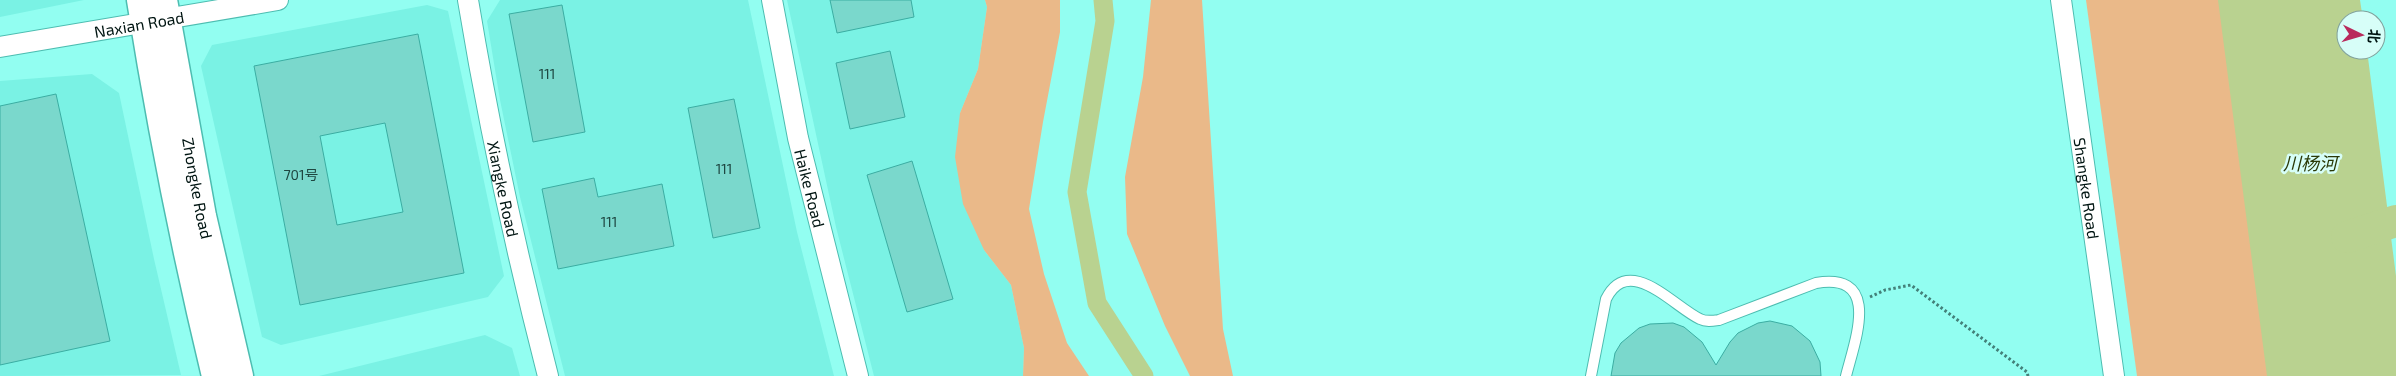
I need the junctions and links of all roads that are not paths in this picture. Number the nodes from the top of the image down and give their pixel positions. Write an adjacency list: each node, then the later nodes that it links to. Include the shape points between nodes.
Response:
1 (278, 0): 5 (street, Naxian Road)
2 (468, 0): 9 (street, Xiangke Road, via 497,160)
3 (772, 0): 10 (street, Haike Road, via 798,138)
4 (2061, 0): 13 (street, Shangke Road)
5 (154, 10): 6 (street, Naxian Road); 7 (street, Zhongke Road, via 180,222); 8 (street, Zhongke Road)
6 (0, 47)
7 (215, 376)
8 (240, 376)
9 (548, 376)
10 (858, 376)
11 (1591, 376): 12 (lane, via 1606,298 1610,290 1628,281 1651,286 1708,321 1719,320 1816,283 1832,280 1848,286 1859,302 1861,313)
12 (1846, 376)
13 (2114, 376)

